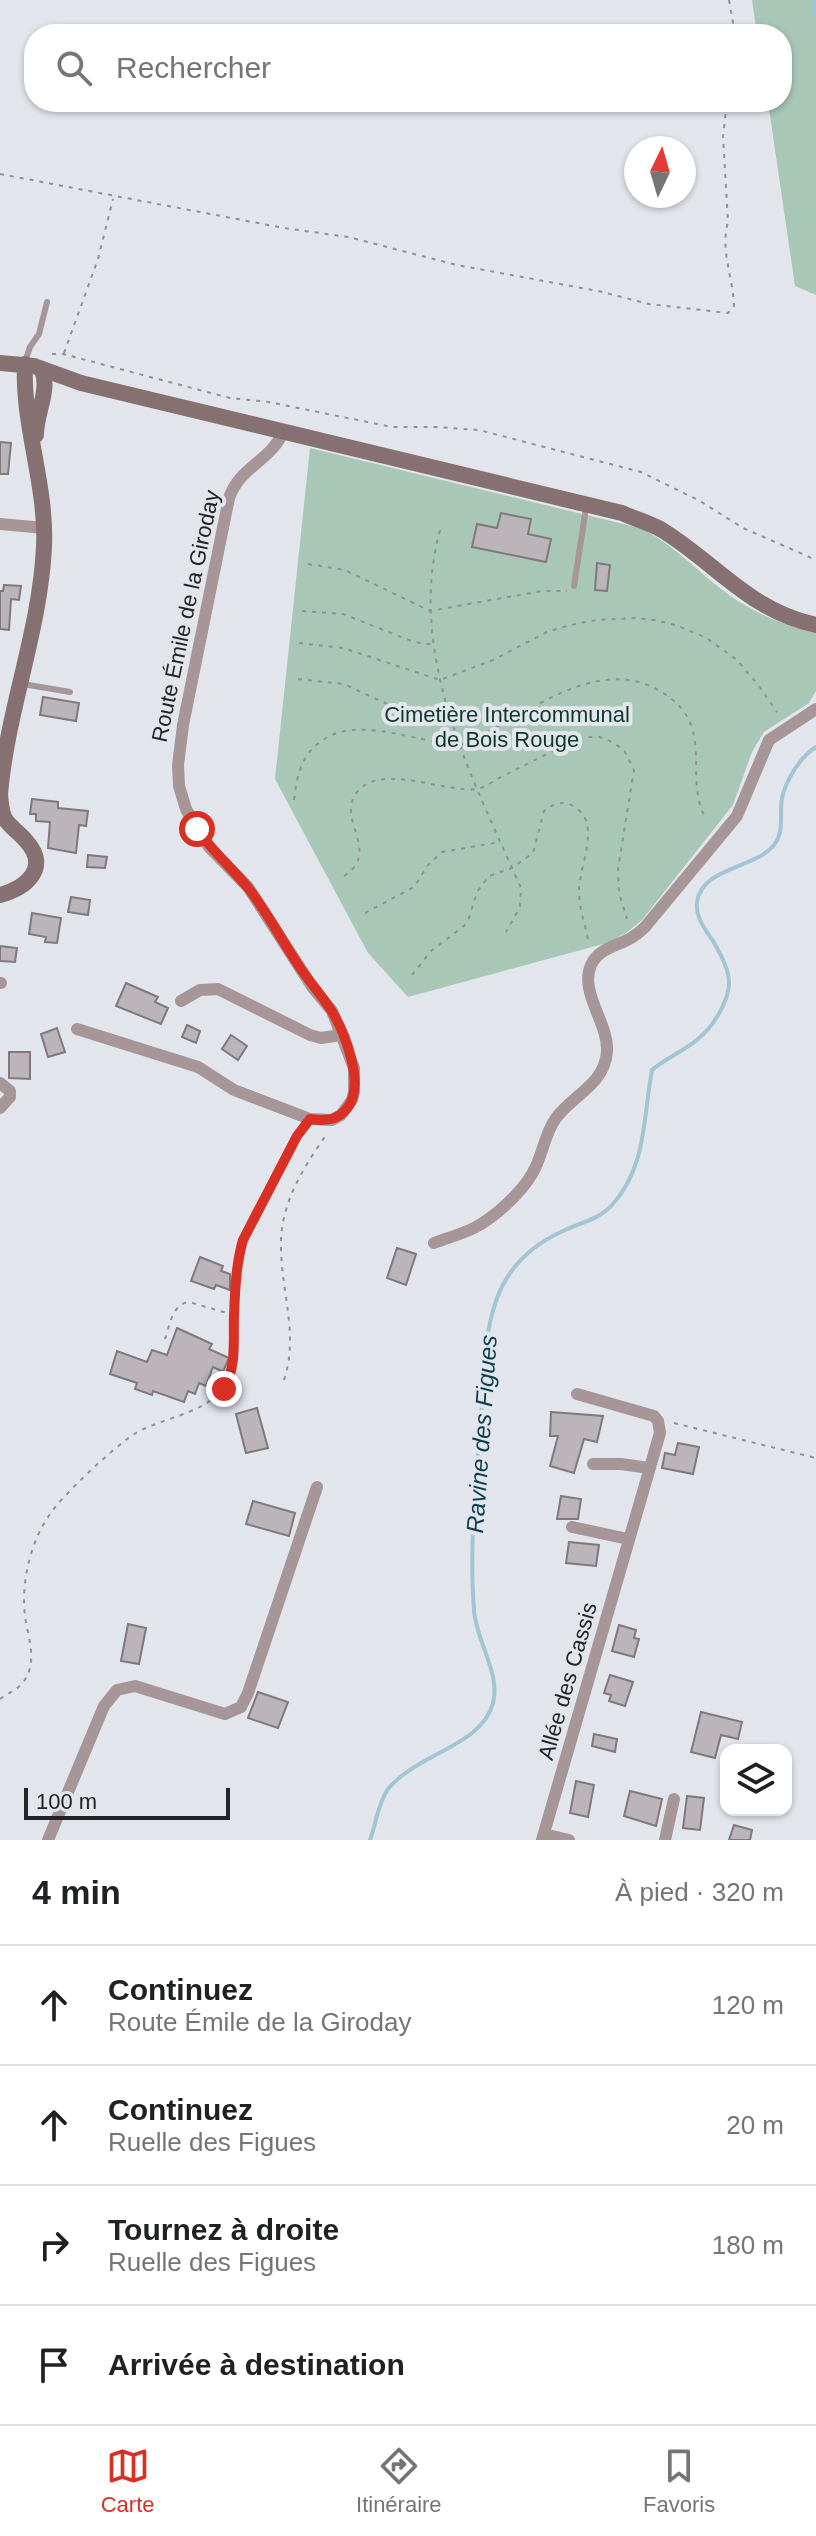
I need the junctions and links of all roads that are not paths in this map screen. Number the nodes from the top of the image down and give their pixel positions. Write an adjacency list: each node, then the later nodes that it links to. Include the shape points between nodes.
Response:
1 (47, 302): 3 (lane, via 39,334 26,354)
2 (0, 363): 3 (main road)
3 (34, 366): 4 (main road); 5 (main road, via 46,379); 7 (main road, via 25,407)
4 (81, 383): 5 (main road, via 59,384); 6 (main road)
5 (45, 397): 7 (main road)
6 (283, 432): 8 (main road); 20 (street, Route Émile de la Giroday, via 276,448 240,477 229,498 183,725 179,786 197,829 263,908 332,1011)
7 (35, 461): 10 (main road)
8 (587, 505): 11 (lane); 12 (main road, via 660,529 760,605)
9 (0, 524): 10 (street)
10 (44, 528): 13 (main road, via 39,589)
11 (574, 586)
12 (816, 625)
13 (21, 683): 14 (lane); 16 (main road)
14 (70, 692)
15 (816, 709): 23 (street, via 769,740 737,816 645,927 596,956 588,979 607,1057 596,1081 554,1120 532,1173 485,1220)
16 (3, 758): 17 (main road, via 2,813 29,843 36,862 22,888)
17 (0, 895)
18 (181, 1001): 20 (street, via 200,990 218,989 310,1035)
19 (77, 1029): 20 (street, Route Émile de la Giroday, via 198,1067 234,1090 310,1119 332,1120 352,1100 356,1081)
20 (341, 1035)
21 (0, 1083): 22 (street, via 10,1091)
22 (0, 1108)
23 (434, 1243)
24 (577, 1394): 26 (street, Allée des Cassis, via 654,1416 660,1433)
25 (593, 1464): 26 (street)
26 (649, 1468): 29 (street, Allée des Cassis)
27 (317, 1487): 32 (street, via 241,1707 225,1714 135,1686 117,1690 104,1706)
28 (572, 1527): 29 (street)
29 (628, 1539): 31 (street, Allée des Cassis)
30 (674, 1799): 34 (street)
31 (543, 1837): 33 (street, Allée des Cassis)
32 (48, 1840)
33 (569, 1840)
34 (665, 1840)

